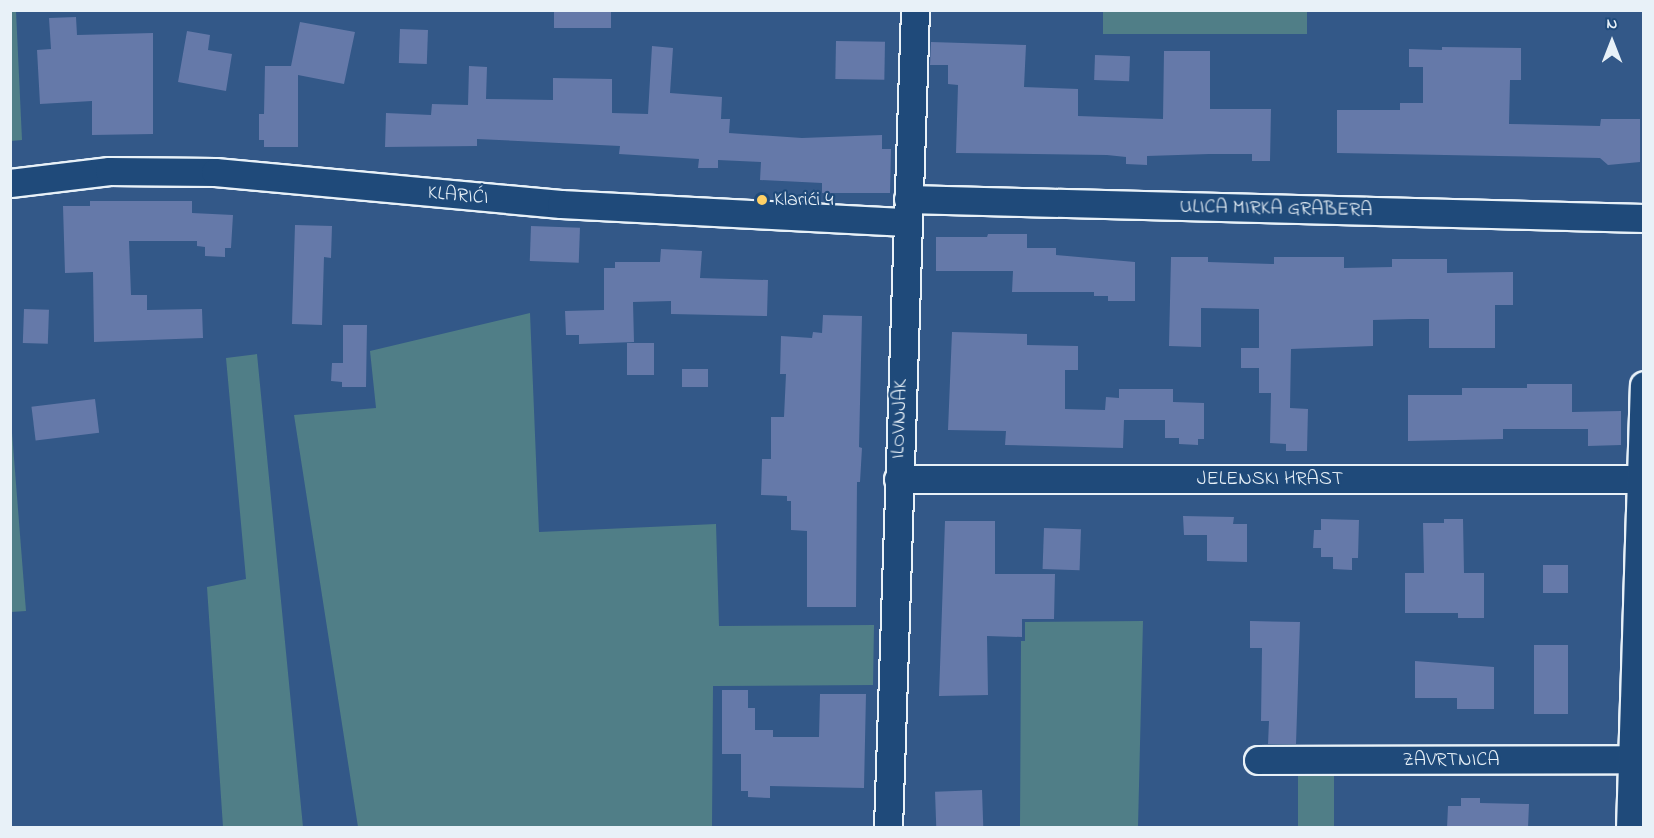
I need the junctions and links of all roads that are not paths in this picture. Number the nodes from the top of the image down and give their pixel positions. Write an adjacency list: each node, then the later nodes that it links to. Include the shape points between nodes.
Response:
1 (915, 10): 3 (street, ILOVNJAK)
2 (10, 183): 3 (street, KLARIĆI, via 109,171 204,172 561,204)
3 (907, 211): 4 (street, ULICA MIRKA GRABERA); 6 (street, ILOVNJAK)
4 (1644, 218)
5 (1644, 385): 7 (street)
6 (898, 479): 7 (street, JELENSKI HRAST); 10 (street, ILOVNJAK)
7 (1642, 479): 8 (street)
8 (1638, 759): 9 (street, ZAVRTNICA); 11 (street)
9 (1258, 760)
10 (888, 828)
11 (1630, 828)

